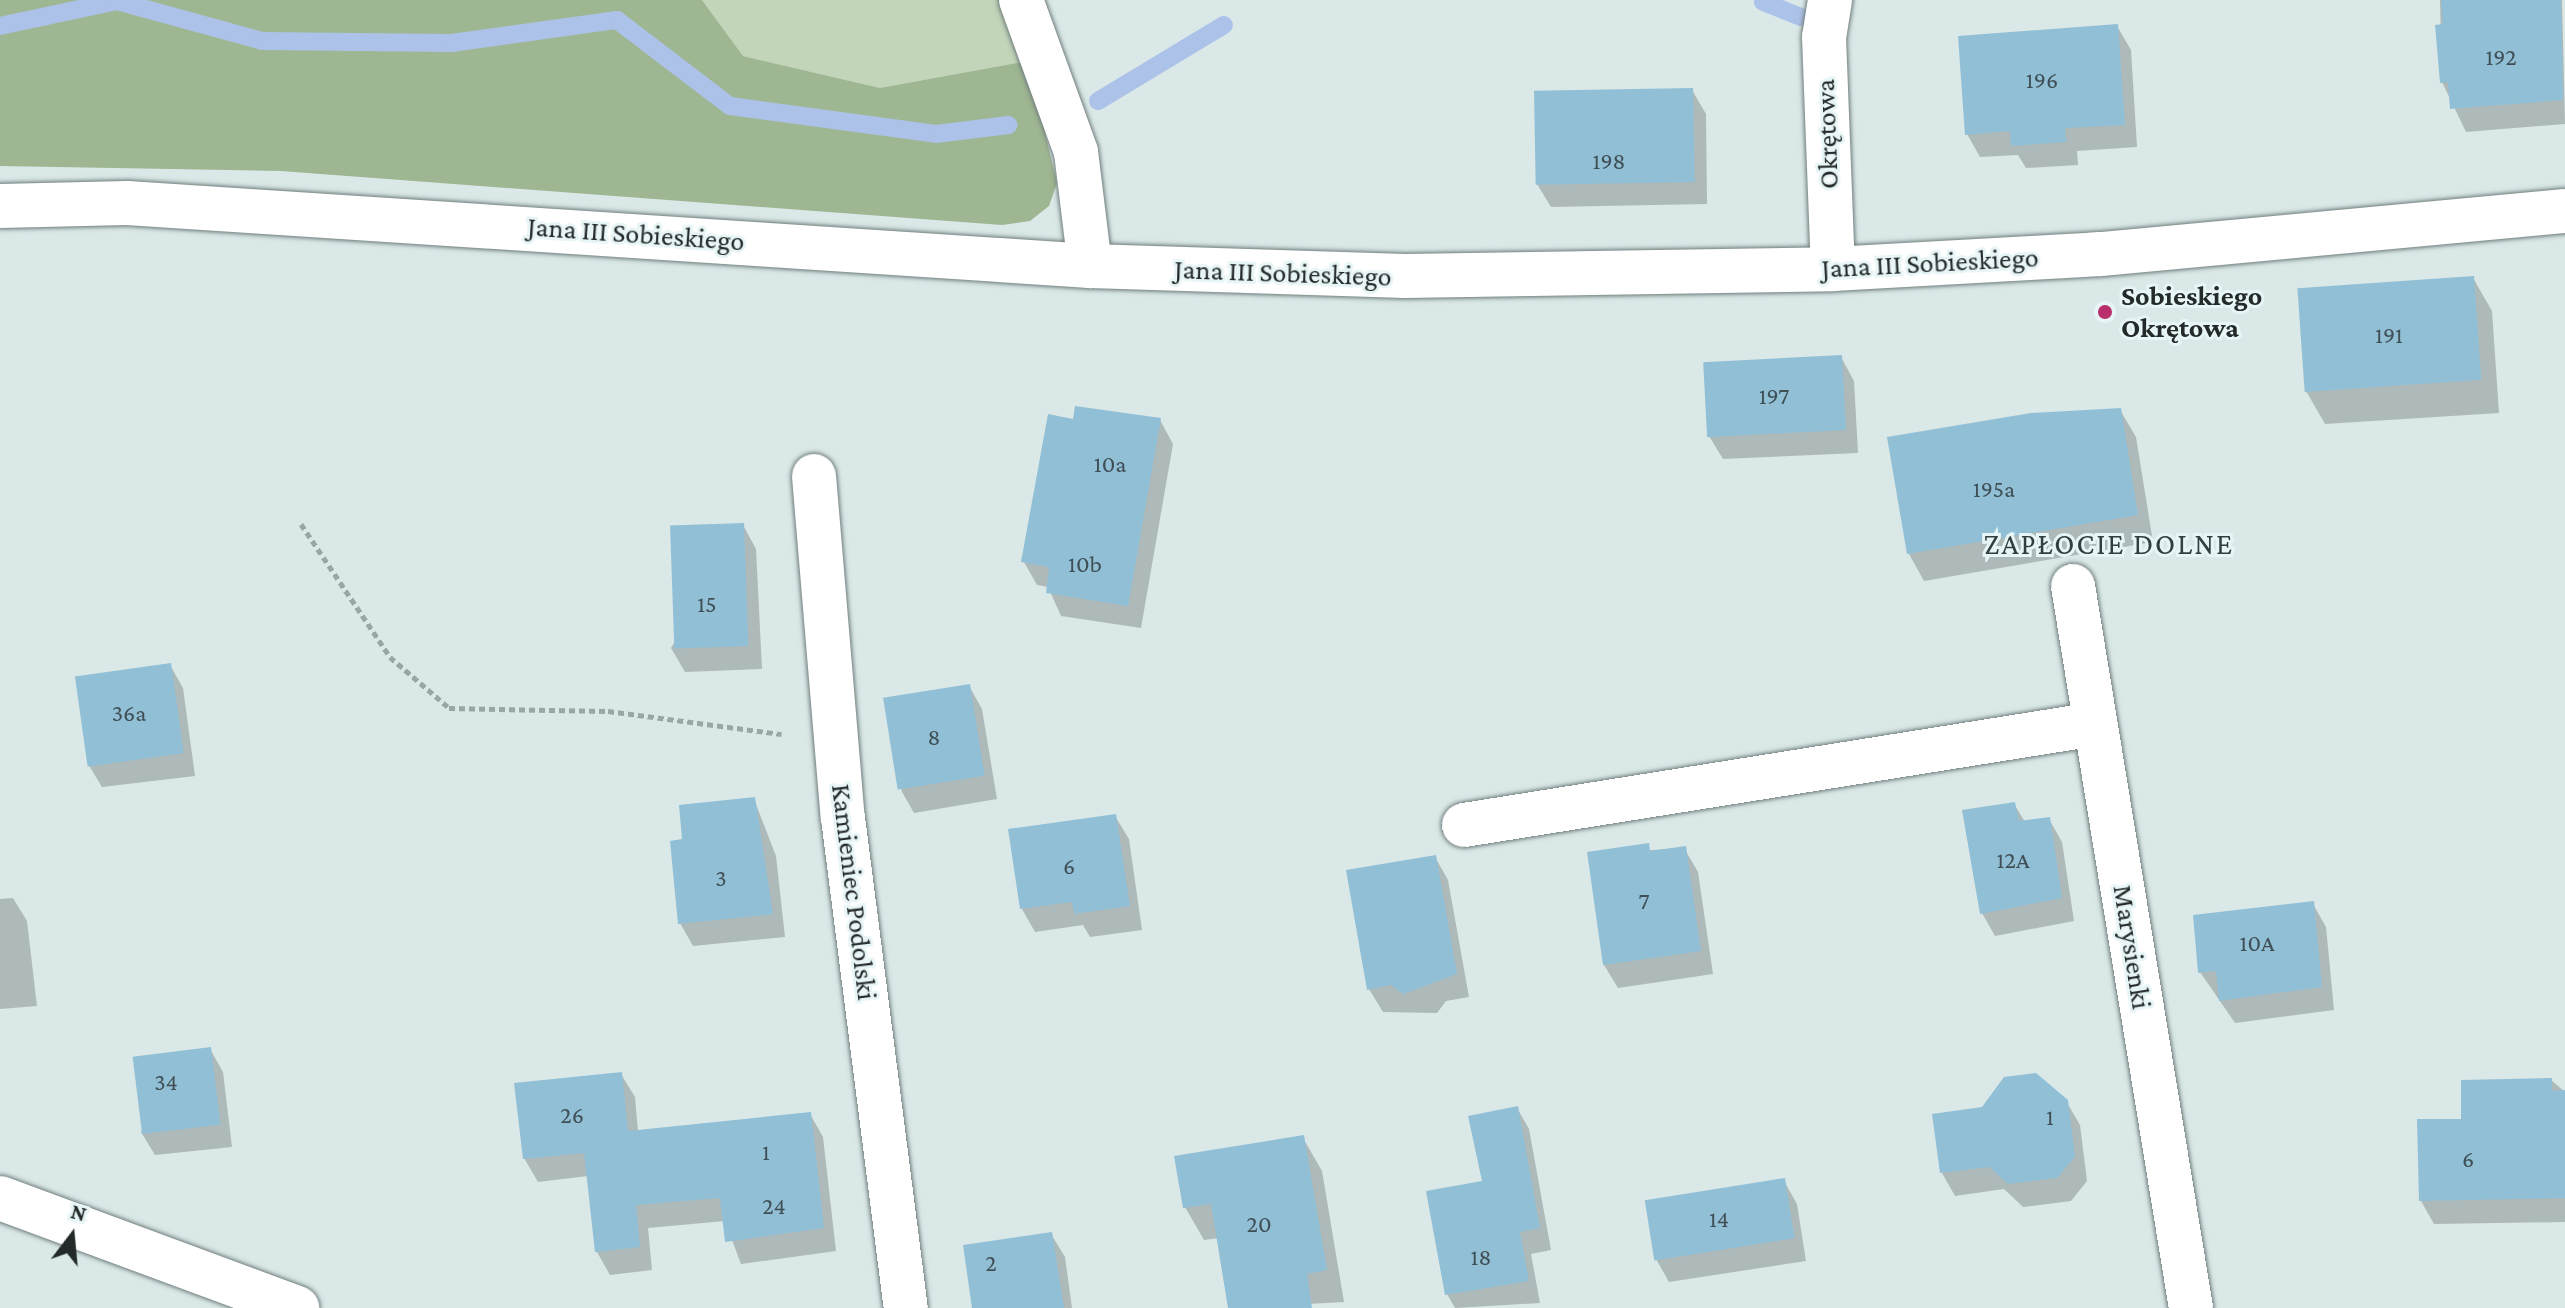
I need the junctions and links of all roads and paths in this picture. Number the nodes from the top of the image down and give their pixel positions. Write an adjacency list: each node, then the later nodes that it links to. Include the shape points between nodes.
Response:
1 (1021, 0): 5 (street, via 1076,152)
2 (1830, 0): 6 (street, Okrętowa, via 1824,37)
3 (0, 206): 5 (street, Jana III Sobieskiego, via 143,204)
4 (2565, 211): 6 (street, Jana III Sobieskiego, via 2133,251)
5 (1090, 266): 6 (street, Jana III Sobieskiego, via 1405,276)
6 (1833, 269)
7 (814, 476): 11 (street, Kamieniec Podolski)
8 (301, 524): 11 (path, via 390,657 449,708 608,711)
9 (2073, 586): 10 (street, Marysienki)
10 (2095, 724): 12 (street); 17 (street, Marysienki)
11 (836, 740): 16 (street, Kamieniec Podolski)
12 (1464, 825)
13 (0, 1198): 14 (street)
14 (234, 1296): 15 (street)
15 (297, 1308)
16 (906, 1308)
17 (2191, 1308)

